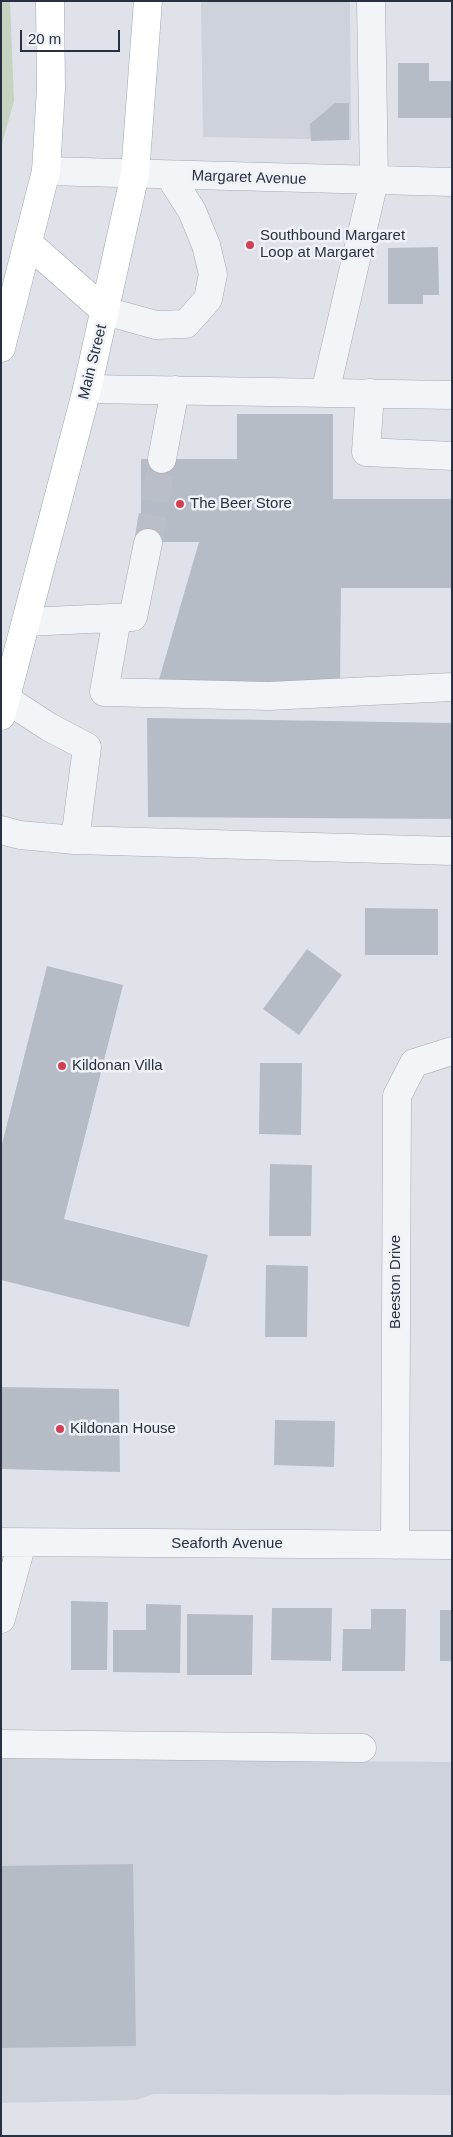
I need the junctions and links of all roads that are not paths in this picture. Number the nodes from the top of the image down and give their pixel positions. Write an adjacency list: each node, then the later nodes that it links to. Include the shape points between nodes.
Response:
1 (50, 1): 4 (main road, via 51,88)
2 (148, 1): 5 (main road, Main Street)
3 (371, 1): 7 (street)
4 (46, 170): 5 (street, Margaret Avenue); 9 (main road)
5 (135, 174): 6 (street, Margaret Avenue); 10 (main road, Main Street)
6 (169, 176): 7 (street, Margaret Avenue); 10 (street, via 196,221 206,245 213,274 208,299 186,324 156,325)
7 (374, 181): 8 (street, Margaret Avenue); 14 (street)
8 (452, 182)
9 (29, 244): 10 (main road); 11 (main road)
10 (105, 311): 12 (main road, Main Street)
11 (1, 348)
12 (87, 389): 13 (street); 21 (main road, Main Street)
13 (175, 390): 14 (street); 18 (street)
14 (325, 393): 15 (street)
15 (370, 393): 16 (street); 17 (street, via 366,452)
16 (452, 395)
17 (452, 456)
18 (162, 459)
19 (148, 543): 20 (street, via 133,617)
20 (117, 618): 21 (street); 22 (street, via 104,692 269,696)
21 (26, 622): 23 (main road, Main Street)
22 (452, 687)
23 (4, 707): 25 (street, via 88,747)
24 (1, 830): 25 (street)
25 (75, 840): 26 (street)
26 (452, 851)
27 (452, 1051): 29 (street, Beeston Drive, via 414,1064 397,1096)
28 (12, 1542): 29 (street, Seaforth Avenue); 31 (street)
29 (395, 1545): 30 (street, Seaforth Avenue)
30 (452, 1545)
31 (1, 1619)
32 (1, 1744): 33 (street)
33 (362, 1748)

